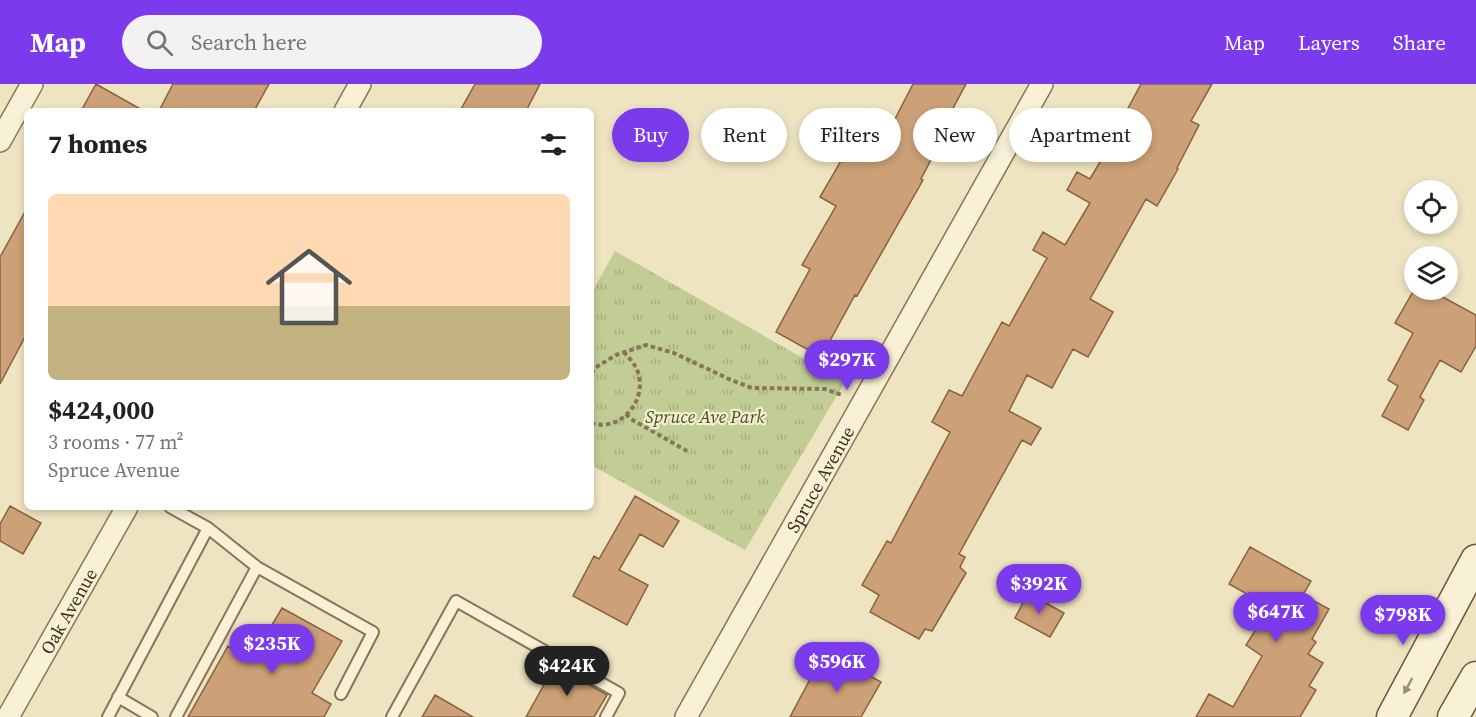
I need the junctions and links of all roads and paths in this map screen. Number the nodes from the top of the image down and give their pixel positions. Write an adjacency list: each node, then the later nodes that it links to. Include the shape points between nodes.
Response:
1 (32, 84): 5 (street)
2 (360, 84): 4 (street)
3 (1042, 84): 26 (street, Spruce Avenue)
4 (347, 108)
5 (0, 141)
6 (623, 352): 7 (path); 8 (path, via 646,345 674,353 752,388 825,390); 9 (path, via 640,378 635,405)
7 (594, 370)
8 (845, 397)
9 (627, 414): 10 (path, via 617,422); 11 (path)
10 (594, 424)
11 (687, 451)
12 (125, 510): 20 (street, Oak Avenue)
13 (175, 510): 14 (lane)
14 (208, 528): 16 (lane); 19 (lane)
15 (1476, 560): 27 (main road, one-way to 27)
16 (257, 567): 18 (lane, via 373,632); 23 (lane)
17 (1476, 677): 28 (main road)
18 (341, 694)
19 (118, 697): 21 (lane); 22 (lane)
20 (8, 717)
21 (108, 717)
22 (152, 717)
23 (176, 717)
24 (392, 717): 25 (lane, via 456,601 619,693)
25 (606, 717)
26 (686, 717)
27 (1392, 717)
28 (1453, 717)

